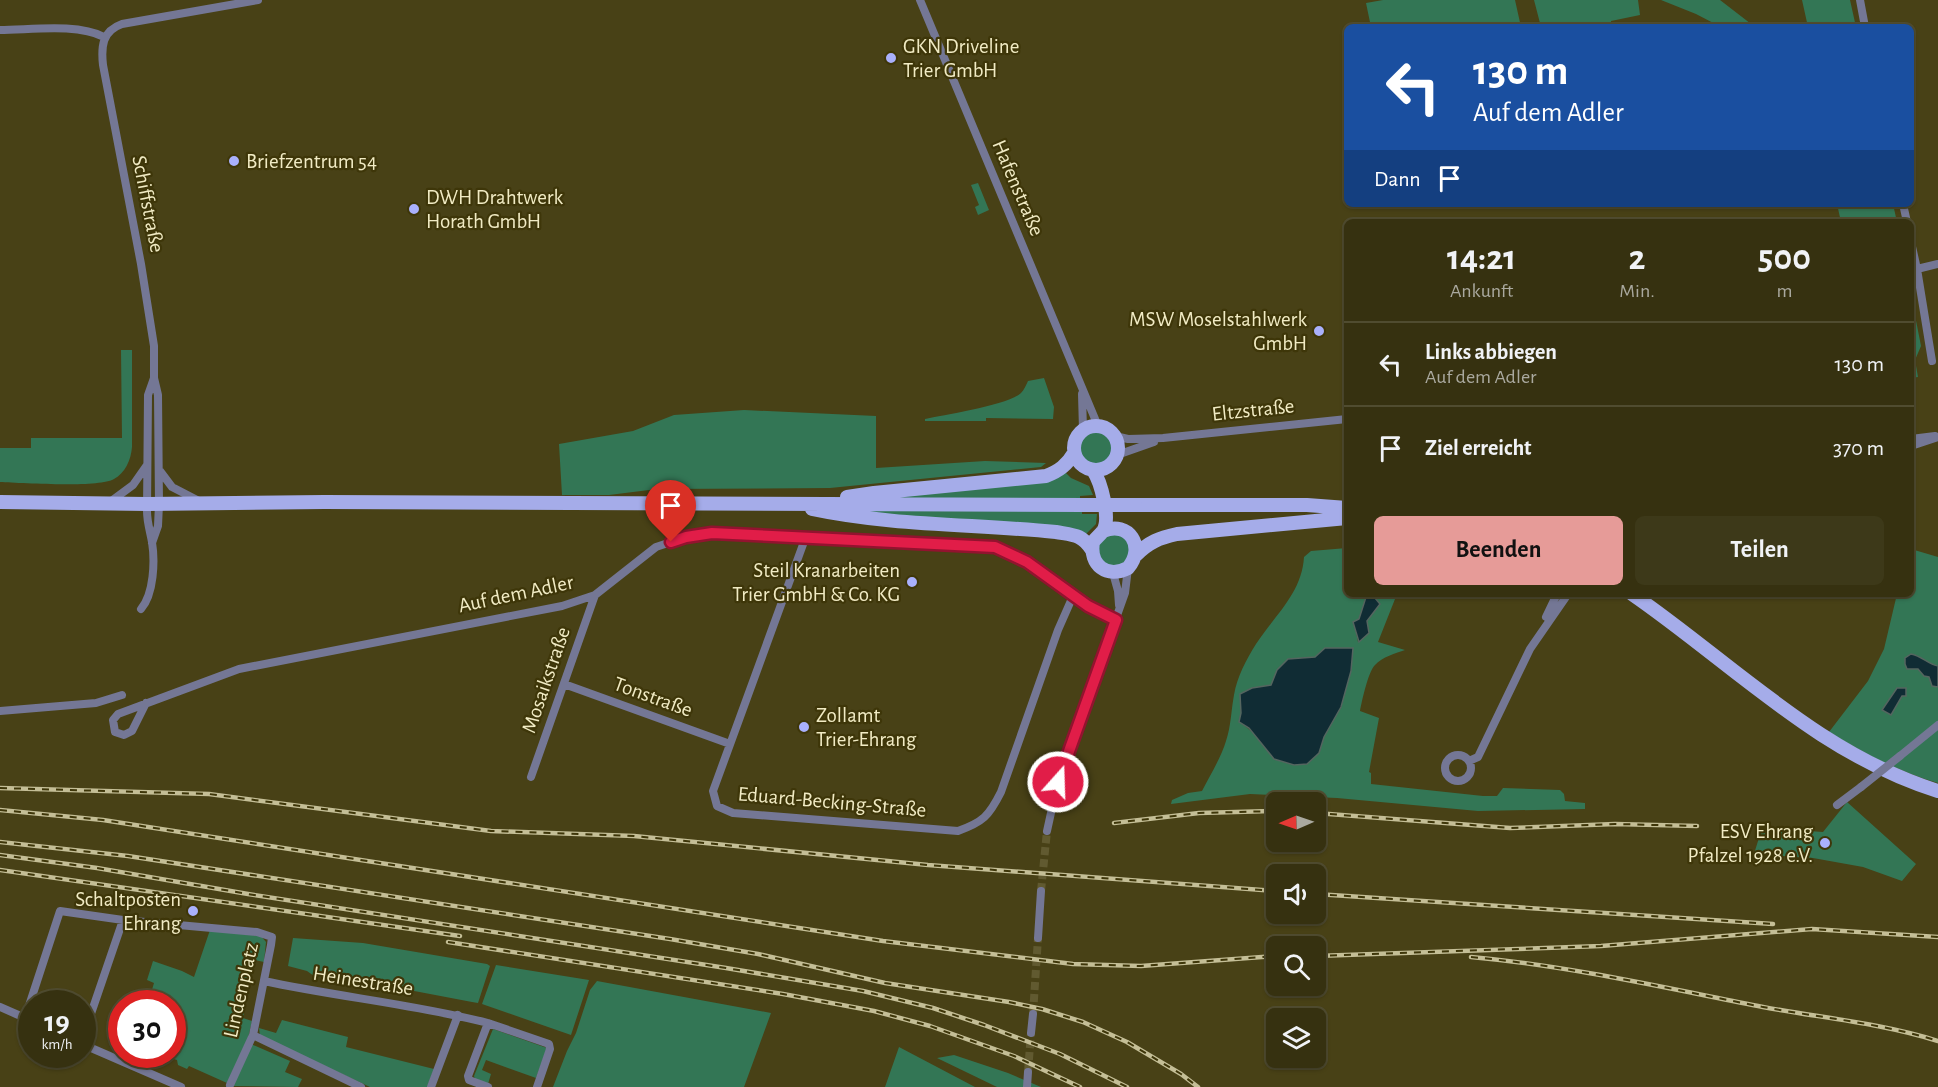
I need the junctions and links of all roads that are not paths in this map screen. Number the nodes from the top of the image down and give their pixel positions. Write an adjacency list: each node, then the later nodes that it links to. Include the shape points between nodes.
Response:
1 (258, 0): 6 (street, via 122,24)
2 (920, 0): 12 (street, Hafenstraße)
3 (1860, 0): 4 (street)
4 (1864, 24)
5 (0, 30): 6 (street, via 76,30)
6 (104, 38): 11 (street, Schiffstraße, via 103,65 141,264 154,346)
7 (1914, 256): 9 (street)
8 (1938, 264): 9 (street)
9 (1917, 269): 10 (street)
10 (1932, 361)
11 (154, 378): 23 (street, Schiffstraße, via 148,395); 24 (street, Schiffstraße, via 158,395)
12 (1082, 391): 14 (street, Hafenstraße); 15 (street, Hafenstraße)
13 (1344, 419): 18 (street, Eltzstraße)
14 (1098, 426): 15 (main road); 16 (main road)
15 (1083, 430): 21 (main road, via 1075,440)
16 (1115, 436): 18 (street, Eltzstraße); 22 (main road, via 1118,445)
17 (1938, 436): 19 (street); 20 (street)
18 (1163, 438): 22 (street, Eltzstraße)
19 (1914, 439)
20 (1914, 445)
21 (1074, 453): 25 (main road, via 1081,465); 28 (main road, via 1059,471 1046,476)
22 (1114, 460): 25 (main road, via 1103,469); 34 (main road, via 1108,481 1116,523)
23 (147, 465): 29 (street, via 133,485); 30 (street, Schiffstraße)
24 (159, 469): 30 (street, Schiffstraße); 31 (street, via 172,487)
25 (1093, 470): 35 (main road, via 1105,505)
26 (0, 502): 29 (main road)
27 (784, 503): 28 (main road); 31 (main road); 37 (main road, via 847,516 1056,532 1080,537)
28 (803, 503): 32 (main road, bridge)
29 (106, 504): 30 (main road)
30 (153, 504): 31 (main road); 46 (street, via 148,524 152,543 151,583)
31 (205, 504)
32 (1344, 508)
33 (1344, 518): 38 (main road, via 1177,534 1146,544)
34 (1121, 529): 35 (main road); 38 (main road, via 1133,539)
35 (1103, 531): 37 (main road)
36 (805, 538): 41 (street, Auf dem Adler, via 712,533 686,537 656,547); 42 (street, Auf dem Adler, via 995,547 1027,562); 54 (street, Eduard-Becking-Straße)
37 (1092, 550): 40 (main road, via 1098,566)
38 (1136, 555): 39 (main road)
39 (1128, 568): 40 (main road); 47 (street)
40 (1113, 573): 47 (street, via 1119,600)
41 (595, 595): 49 (street, Mosaikstraße); 51 (street, Auf dem Adler, via 562,606 239,669)
42 (1073, 596): 47 (street, Auf dem Adler); 54 (street, Eduard-Becking-Straße, via 1001,792 978,824 958,831 733,813 717,806 713,791)
43 (1556, 597): 48 (street)
44 (1566, 597): 48 (street)
45 (1636, 597): 57 (main road, via 1794,718 1851,754)
46 (141, 609)
47 (1116, 620): 59 (street, via 1058,782)
48 (1534, 642): 55 (street, via 1478,757)
49 (564, 684): 54 (street, Tonstraße); 56 (street, Mosaikstraße)
50 (122, 695): 52 (street, via 96,703)
51 (146, 703)
52 (0, 711)
53 (1938, 724): 58 (street, bridge)
54 (730, 744)
55 (1469, 761)
56 (531, 777)
57 (1938, 791)
58 (1837, 805)
59 (1047, 831)
60 (1041, 891): 62 (street)
61 (123, 920): 63 (street, Lindenplatz, via 257,932 272,937); 64 (street, via 60,911); 65 (street)
62 (1038, 938)
63 (264, 981): 69 (street, Heinestraße); 72 (street, Lindenplatz)
64 (37, 990)
65 (96, 1000)
66 (0, 1007): 68 (street)
67 (1033, 1014): 71 (street)
68 (18, 1015)
69 (458, 1015): 70 (street, Heinestraße); 78 (street)
70 (488, 1023): 79 (street, via 468,1076); 80 (street, Heinestraße, via 549,1044)
71 (1031, 1033)
72 (253, 1035): 75 (street, Lindenplatz); 77 (street)
73 (96, 1048): 76 (street)
74 (1028, 1071): 81 (street)
75 (230, 1084)
76 (181, 1087)
77 (361, 1087)
78 (430, 1087)
79 (488, 1087)
80 (537, 1087)
81 (1027, 1087)

